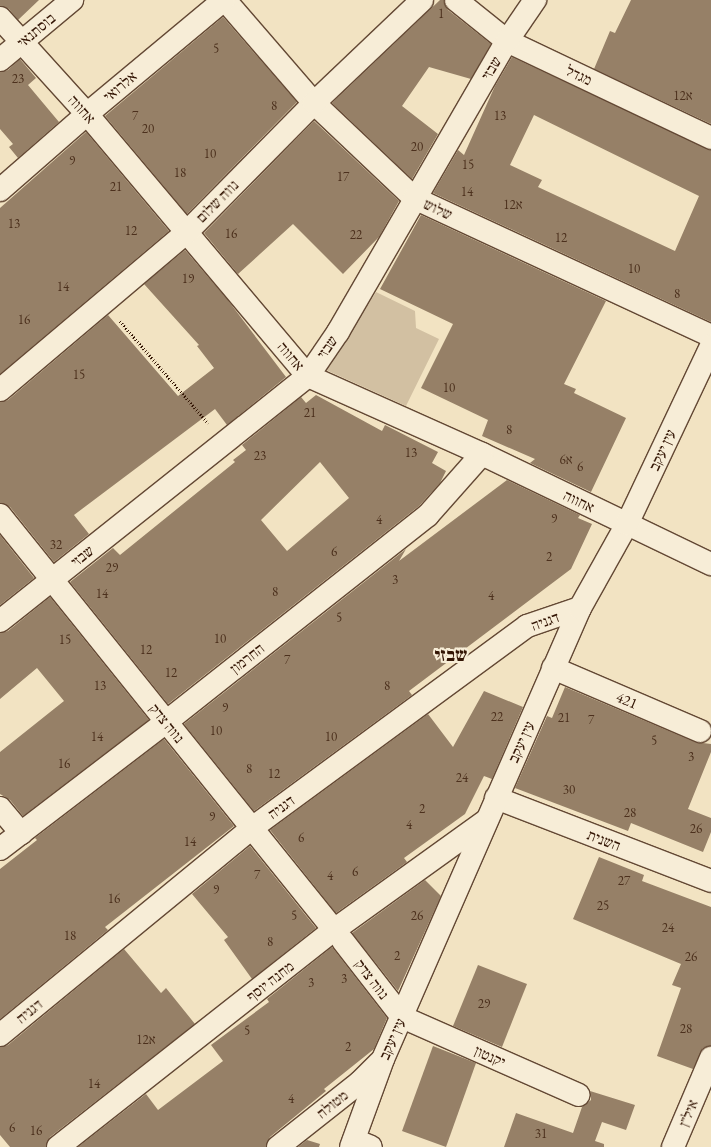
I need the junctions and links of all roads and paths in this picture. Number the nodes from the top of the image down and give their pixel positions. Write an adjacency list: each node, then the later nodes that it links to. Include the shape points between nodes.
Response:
1 (72, 0): 8 (street, בוסתנאי)
2 (225, 0): 10 (street, שלוש); 11 (street, אלרואי)
3 (422, 0): 10 (street, נווה שלום)
4 (456, 0): 7 (street, מגדל)
5 (535, 0): 7 (street, שבזי)
6 (0, 18): 8 (street, אחווה)
7 (507, 41): 12 (street, מגדל); 14 (street, שבזי)
8 (20, 42): 9 (street, בוסתנאי); 11 (street, אחווה)
9 (0, 60)
10 (314, 103): 14 (street, שלוש); 15 (street, נווה שלום)
11 (87, 114): 13 (street, אלרואי); 15 (street, אחווה)
12 (711, 138)
13 (0, 190)
14 (414, 198): 17 (street, שלוש); 19 (street, שבזי, via 338,332)
15 (187, 232): 16 (street, נווה שלום); 19 (street, אחווה)
16 (104, 302): 20 (street, נווה שלום); 21 (path)
17 (711, 336)
18 (711, 346): 24 (street, עין יעקב)
19 (308, 376): 21 (street, שבזי); 22 (street, אחווה)
20 (0, 390)
21 (224, 443): 26 (street, שבזי)
22 (482, 454): 24 (street, אחווה); 30 (street, החרמון, via 428,515)
23 (0, 516): 26 (street, נווה צדק)
24 (626, 524): 25 (street, אחווה); 27 (street, עין יעקב)
25 (711, 564)
26 (52, 580): 28 (street, שבזי); 30 (street, נווה צדק)
27 (580, 608): 29 (street, עין יעקב); 35 (street, דגניה, via 527,626)
28 (0, 621)
29 (553, 668): 31 (street, 421); 32 (street, עין יעקב)
30 (166, 722): 35 (street, נווה צדק); 36 (street, החרמון)
31 (700, 731)
32 (496, 798): 34 (street, עין יעקב); 38 (street, השנית)
33 (0, 808): 36 (street)
34 (487, 820): 39 (street, מחנה יוסף, via 416,871); 40 (street, עין יעקב)
35 (252, 828): 39 (street, נווה צדק); 41 (street, דגניה)
36 (21, 833): 37 (street, החרמון)
37 (0, 849)
38 (711, 881)
39 (339, 936): 40 (street, נווה צדק); 46 (street, מחנה יוסף)
40 (402, 1017): 43 (street, עין יעקב); 44 (street, יקנטון)
41 (0, 1035)
42 (711, 1058): 48 (street, איל״ן)
43 (382, 1059): 45 (street, עין יעקב); 47 (street, מטולה, via 360,1082)
44 (579, 1095)
45 (359, 1145)
46 (58, 1147)
47 (278, 1147)
48 (673, 1147)

